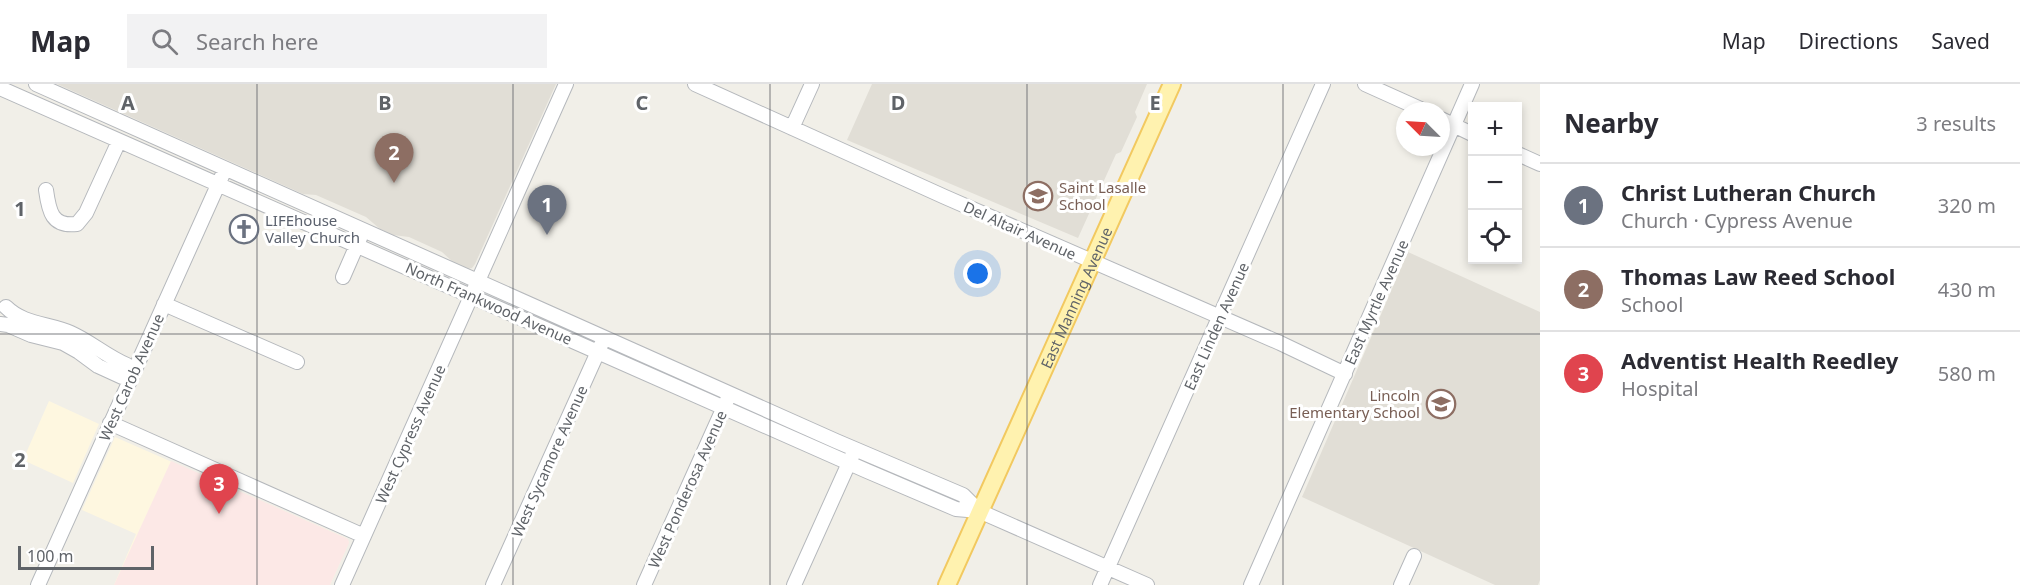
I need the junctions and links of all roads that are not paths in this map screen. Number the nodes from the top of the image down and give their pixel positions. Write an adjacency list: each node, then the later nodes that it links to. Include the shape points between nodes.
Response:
1 (36, 84): 19 (street, North Frankwood Avenue)
2 (566, 84): 26 (street, West Cypress Avenue)
3 (695, 84): 13 (street, Del Altair Avenue)
4 (812, 84): 13 (street)
5 (1172, 84): 24 (main road, East Manning Avenue)
6 (1323, 84): 30 (street, East Linden Avenue)
7 (1365, 84): 10 (street)
8 (1472, 84): 11 (street, East Myrtle Avenue)
9 (0, 88): 15 (street, North Frankwood Avenue)
10 (1405, 102)
11 (1450, 117)
12 (1450, 123): 14 (street)
13 (792, 128): 24 (street, Del Altair Avenue)
14 (1468, 132)
15 (119, 141): 20 (street, North Frankwood Avenue); 21 (street, via 86,213 77,224 65,225 54,218 48,208)
16 (1433, 156): 36 (street, East Myrtle Avenue)
17 (1522, 156): 18 (street)
18 (1540, 164)
19 (226, 169): 20 (street, West Carob Avenue); 22 (street, North Frankwood Avenue)
20 (218, 183): 23 (street, North Frankwood Avenue); 28 (street, West Carob Avenue)
21 (46, 190)
22 (363, 231): 23 (street); 26 (street, North Frankwood Avenue)
23 (357, 245): 25 (street); 27 (street, North Frankwood Avenue)
24 (1091, 261): 30 (street, Del Altair Avenue); 40 (main road, East Manning Avenue)
25 (343, 277)
26 (477, 282): 27 (street, West Cypress Avenue); 32 (street, North Frankwood Avenue)
27 (473, 296): 33 (street, North Frankwood Avenue); 41 (street, West Cypress Avenue)
28 (164, 304): 34 (street); 35 (street, West Carob Avenue)
29 (3, 305): 31 (street, via 6,318); 35 (street, via 25,320 72,334)
30 (1220, 318): 36 (street, Del Altair Avenue); 43 (street, East Linden Avenue)
31 (0, 324): 35 (street, via 63,343 122,376)
32 (604, 338): 33 (street, West Sycamore Avenue); 37 (street, North Frankwood Avenue)
33 (598, 351): 37 (street, North Frankwood Avenue); 46 (street, West Sycamore Avenue)
34 (297, 362)
35 (130, 371): 38 (street, West Carob Avenue)
36 (1345, 374): 52 (street, East Myrtle Avenue)
37 (727, 400): 39 (street, North Frankwood Avenue); 47 (street, West Ponderosa Avenue)
38 (110, 423): 41 (street); 44 (street, West Carob Avenue)
39 (853, 456): 40 (street, North Frankwood Avenue, via 963,495); 48 (street)
40 (979, 511): 43 (street, North Frankwood Avenue); 49 (main road, East Manning Avenue)
41 (364, 536): 45 (street, West Cypress Avenue)
42 (1414, 556): 53 (street)
43 (1108, 568): 50 (street, East Linden Avenue); 51 (street, North Frankwood Avenue)
44 (38, 585)
45 (342, 585)
46 (493, 585)
47 (644, 585)
48 (794, 585)
49 (947, 585)
50 (1100, 585)
51 (1147, 585)
52 (1251, 585)
53 (1401, 585)

